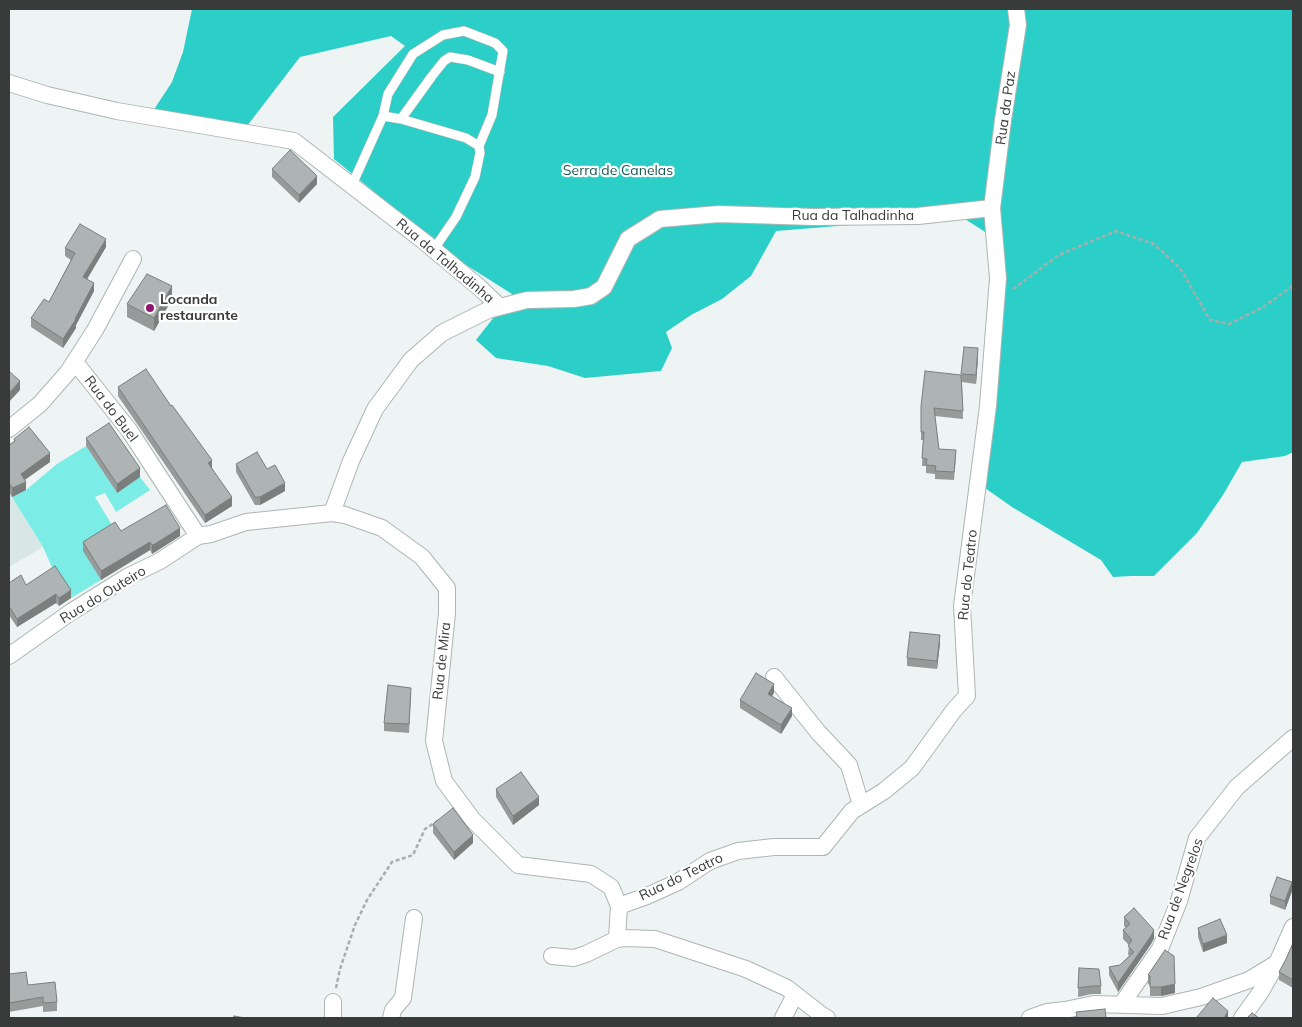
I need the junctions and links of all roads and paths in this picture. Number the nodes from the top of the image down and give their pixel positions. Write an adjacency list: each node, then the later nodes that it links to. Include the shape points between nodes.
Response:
1 (1016, 9): 8 (street, Rua da Paz, via 1018,25)
2 (500, 72): 4 (lane, via 503,51 495,43 464,31 443,35 413,54 388,94); 5 (lane, via 450,57); 6 (lane, via 492,114)
3 (9, 83): 7 (street, Rua da Talhadinha, via 117,111 294,141)
4 (383, 116): 5 (lane); 7 (lane)
5 (401, 119): 6 (lane, via 466,138)
6 (479, 146): 9 (lane, via 475,177 456,217)
7 (352, 185): 9 (street, Rua da Talhadinha)
8 (992, 208): 12 (street, Rua do Teatro, via 998,278); 13 (street, Rua da Talhadinha, via 918,216 719,214 660,219 628,239 604,287 592,296 527,300)
9 (434, 249): 13 (street, Rua da Talhadinha)
10 (133, 259): 14 (street)
11 (1293, 286): 12 (path, via 1263,307 1229,324 1210,320 1180,268 1154,244 1116,231 1059,255)
12 (996, 301): 21 (street, Rua do Teatro, via 988,406 962,606 967,696 912,768)
13 (500, 307): 16 (street, via 442,333 411,360 375,409)
14 (75, 362): 15 (street, Rua do Buel, via 40,404); 17 (street, Rua do Buel, via 129,430)
15 (9, 429)
16 (332, 512): 17 (street, Rua de Mira, via 246,522); 22 (street, Rua de Mira, via 382,528 422,557 447,588 434,741 444,781)
17 (198, 536): 18 (street, Rua do Outeiro, via 160,561 126,577)
18 (9, 656)
19 (774, 678): 21 (street, via 850,765)
20 (1293, 738): 30 (street, Rua de Negrelos, via 1237,787 1197,838 1179,901 1160,949)
21 (861, 805): 23 (street, Rua do Teatro, via 852,811 824,847 738,851 710,862 678,882)
22 (463, 807): 23 (street, Rua de Mira, via 518,865 591,874 611,887); 31 (path, via 425,829 413,855 392,862 367,900 340,969)
23 (619, 906): 26 (street)
24 (414, 918): 33 (street, via 403,998)
25 (1293, 926): 28 (street)
26 (617, 939): 27 (street, via 574,958); 29 (street, via 655,939 746,970)
27 (552, 956)
28 (1277, 963): 30 (street, via 1249,980 1201,996 1162,1006); 37 (street)
29 (794, 994): 34 (street); 35 (street)
30 (1121, 1005): 32 (street, via 1094,1004)
31 (333, 1010)
32 (1066, 1014): 36 (street, via 1047,1012)
33 (391, 1018)
34 (783, 1018)
35 (827, 1018)
36 (1030, 1018)
37 (1242, 1018)

